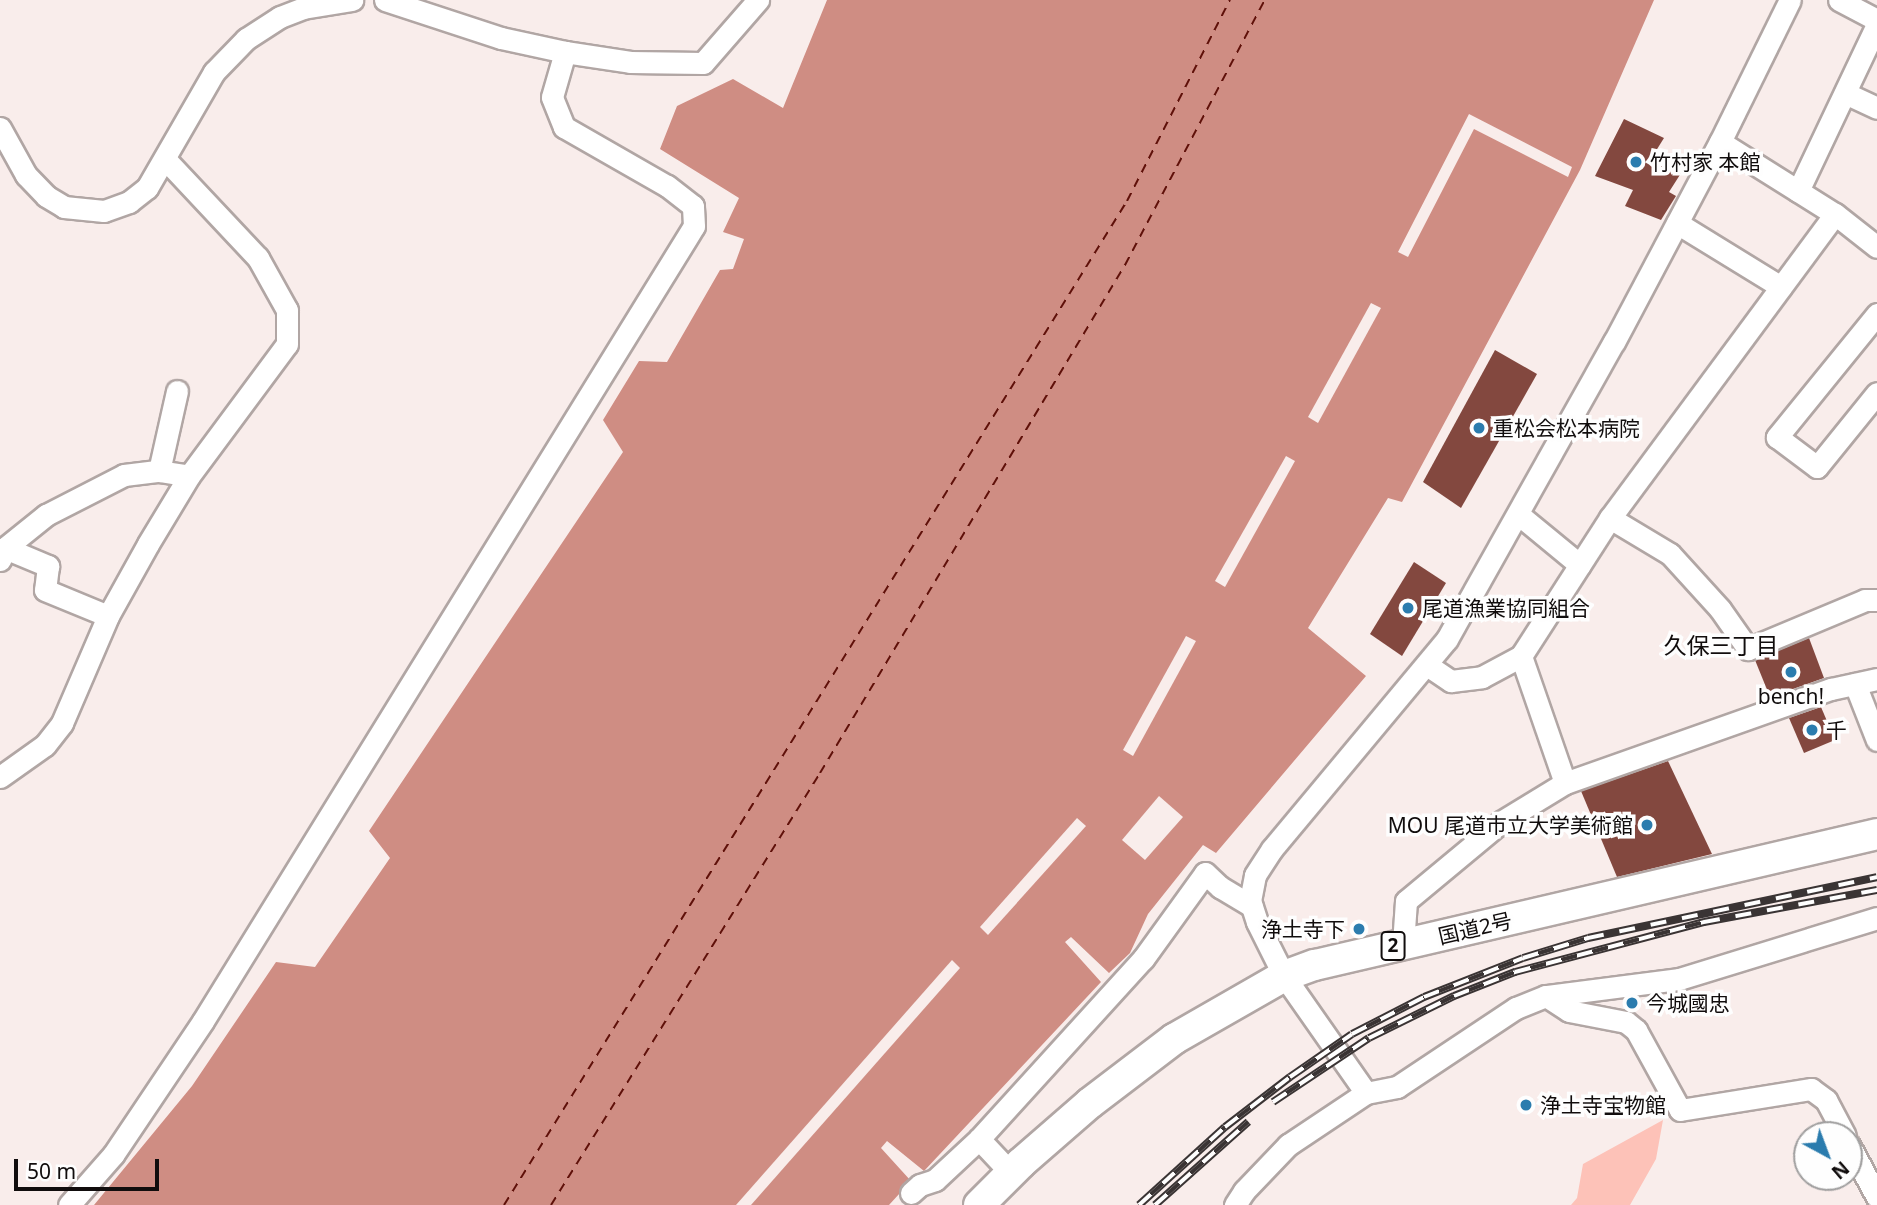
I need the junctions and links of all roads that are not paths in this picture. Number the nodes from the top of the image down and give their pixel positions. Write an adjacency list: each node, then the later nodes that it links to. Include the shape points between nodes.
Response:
1 (352, 0): 12 (street, via 303,8 246,39 214,72)
2 (385, 0): 7 (street, via 501,38)
3 (758, 0): 7 (street, via 703,63 630,62)
4 (1790, 0): 11 (street)
5 (1839, 0): 6 (street)
6 (1877, 23): 8 (street)
7 (565, 52): 49 (street, via 552,97 564,127 667,186 692,206 694,226 203,1021 113,1155)
8 (1845, 93): 9 (street); 13 (street)
9 (1877, 108)
10 (0, 128): 12 (street, via 26,175 64,207 81,211 104,211 129,202 146,188)
11 (1720, 142): 13 (street); 15 (street)
12 (165, 159): 22 (street, via 258,258 279,294 289,325 287,344 278,359)
13 (1798, 191): 14 (street)
14 (1835, 214): 16 (street); 17 (street)
15 (1678, 223): 17 (street); 23 (street)
16 (1877, 247)
17 (1781, 287): 24 (street)
18 (1877, 314): 20 (street, via 1777,437 1817,467)
19 (177, 391): 21 (street)
20 (1877, 393)
21 (159, 471): 22 (street); 25 (street, via 124,475 46,515)
22 (189, 476): 28 (street)
23 (1518, 514): 26 (street); 30 (street, via 1447,639)
24 (1610, 518): 26 (street); 27 (street, via 1670,554 1720,608 1748,649 1865,600)
25 (2, 553): 28 (street, via 48,566 46,590)
26 (1580, 565): 29 (street)
27 (1877, 600)
28 (108, 616): 34 (street, via 62,723 37,752)
29 (1521, 656): 30 (street, via 1482,677 1451,681); 35 (street)
30 (1427, 665): 37 (street, via 1272,849 1255,875)
31 (1877, 678): 32 (street)
32 (1855, 684): 33 (street); 35 (street)
33 (1877, 740)
34 (0, 777)
35 (1565, 783): 39 (street, via 1501,822 1406,901)
36 (1877, 834): 39 (highway, 国道2号 / 2)
37 (1252, 906): 40 (street); 44 (street, via 1205,873 1143,959)
38 (1877, 918): 41 (street, via 1679,979)
39 (1403, 944): 40 (highway, 国道2号 / 2)
40 (1284, 976): 42 (street); 46 (highway, 国道2号 / 2, via 1174,1039 1090,1102)
41 (1546, 996): 42 (street, via 1516,1008 1397,1087); 43 (street, via 1569,1011 1626,1022 1636,1030 1680,1110 1811,1089 1826,1100)
42 (1366, 1093): 51 (street, via 1288,1146)
43 (1837, 1121)
44 (979, 1139): 46 (street); 47 (street, via 935,1180)
45 (1863, 1171): 48 (street)
46 (1011, 1173): 50 (highway, 国道2号 / 2)
47 (911, 1194)
48 (1877, 1197)
49 (69, 1205)
50 (979, 1205)
51 (1235, 1205)

